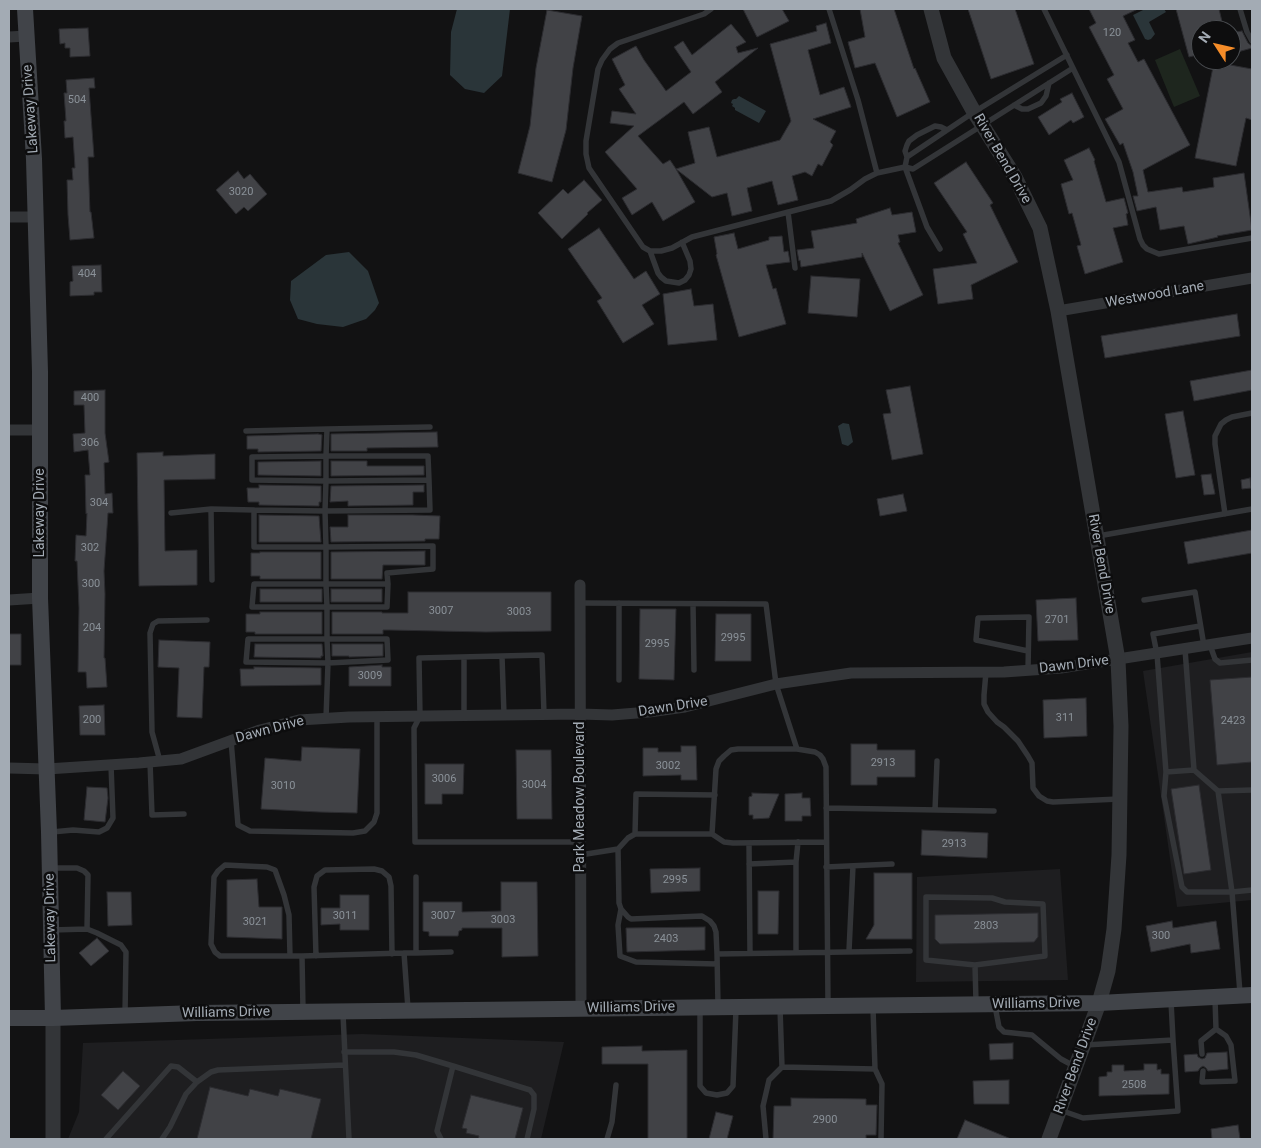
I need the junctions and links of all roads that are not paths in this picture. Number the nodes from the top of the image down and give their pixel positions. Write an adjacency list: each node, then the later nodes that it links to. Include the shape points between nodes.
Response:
1 (25, 9): 7 (main road, Lakeway Drive)
2 (711, 9): 25 (lane, via 618,43 610,49 598,69 586,141 589,168 643,247)
3 (829, 9): 18 (lane)
4 (931, 9): 14 (street, River Bend Drive, via 944,58)
5 (1044, 9): 10 (lane)
6 (1240, 9): 9 (lane)
7 (26, 36): 8 (street); 21 (main road, Lakeway Drive)
8 (9, 37)
9 (1252, 41)
10 (1067, 54): 11 (lane); 14 (lane)
11 (1073, 68): 12 (lane); 22 (lane, via 1119,162 1140,239 1147,249 1159,254)
12 (1049, 83): 13 (lane); 13 (lane, via 1041,103 1028,109)
13 (1014, 105): 14 (lane)
14 (978, 119): 15 (lane); 17 (lane, via 913,168); 28 (street, River Bend Drive, via 1015,177 1040,228)
15 (947, 130): 16 (lane); 16 (lane, via 935,126 917,135 906,147)
16 (907, 158): 17 (lane)
17 (905, 167): 18 (lane); 24 (lane, via 927,227)
18 (877, 173): 19 (lane, via 831,201)
19 (788, 212): 23 (lane); 26 (lane)
20 (9, 217): 21 (street)
21 (36, 217): 33 (main road, Lakeway Drive)
22 (1252, 238)
23 (682, 242): 25 (lane, via 661,251); 25 (lane, via 691,269 685,280 679,283 661,277)
24 (940, 249)
25 (650, 250)
26 (795, 268)
27 (1252, 278): 28 (street, Westwood Lane)
28 (1058, 311): 44 (street, River Bend Drive)
29 (1252, 413): 43 (lane, via 1232,416 1221,424 1215,436)
30 (430, 428): 31 (lane)
31 (327, 429): 34 (lane); 35 (lane)
32 (9, 430): 33 (street)
33 (40, 430): 50 (main road, Lakeway Drive)
34 (246, 431)
35 (326, 456): 36 (lane, via 428,456); 37 (lane); 37 (lane, via 252,456 252,480)
36 (429, 480): 37 (lane); 41 (lane, via 430,510)
37 (326, 481): 41 (lane)
38 (211, 509): 40 (lane); 42 (lane); 46 (lane)
39 (1252, 509): 43 (lane)
40 (254, 510): 41 (lane); 45 (lane, via 254,547)
41 (325, 511): 45 (lane)
42 (171, 513)
43 (1225, 514): 44 (lane)
44 (1096, 536): 67 (street, River Bend Drive)
45 (326, 547): 47 (lane); 48 (lane, via 433,546 433,569 387,573)
46 (212, 580)
47 (326, 584): 48 (lane); 56 (lane); 56 (lane, via 254,584 252,607)
48 (388, 584): 56 (lane, via 388,606)
49 (580, 585): 53 (street, Park Meadow Boulevard)
50 (40, 598): 51 (street); 88 (main road, Lakeway Drive)
51 (9, 600)
52 (1144, 600): 58 (lane, via 1194,592)
53 (580, 603): 54 (lane); 76 (street, Park Meadow Boulevard)
54 (619, 603): 55 (lane); 73 (lane)
55 (693, 604): 70 (lane); 74 (lane, via 766,604)
56 (327, 607): 60 (lane)
57 (207, 620): 84 (lane, via 158,621 153,624 150,633)
58 (1200, 626): 61 (lane); 64 (lane, via 1153,634)
59 (1252, 638): 61 (street, Dawn Drive)
60 (327, 639): 69 (lane); 69 (lane, via 387,638 388,660); 69 (lane, via 248,639 246,662)
61 (1207, 646): 62 (street, Dawn Drive); 68 (lane, via 1220,663)
62 (1185, 649): 64 (street, Dawn Drive); 89 (lane)
63 (1028, 651): 63 (lane, via 1028,617 978,618 976,640); 71 (lane)
64 (1157, 654): 67 (street, Dawn Drive); 90 (lane)
65 (502, 656): 66 (lane); 75 (lane, via 542,655); 77 (lane)
66 (464, 657): 79 (lane, via 419,658); 80 (lane)
67 (1118, 660): 71 (street, Dawn Drive); 94 (street, River Bend Drive, via 1121,726)
68 (1252, 660)
69 (328, 663): 81 (lane)
70 (694, 670)
71 (1028, 670): 72 (street, Dawn Drive)
72 (986, 672): 74 (street, Dawn Drive, via 851,674); 94 (lane, via 984,704 1028,756 1032,764 1033,788 1039,796 1052,802)
73 (618, 680)
74 (776, 684): 76 (street, Dawn Drive, via 685,707 612,715); 83 (lane)
75 (544, 714): 76 (street, Dawn Drive); 77 (street, Dawn Drive)
76 (580, 714): 102 (street, Park Meadow Boulevard)
77 (504, 715): 80 (street, Dawn Drive)
78 (377, 716): 79 (street, Dawn Drive); 81 (street, Dawn Drive); 82 (lane, via 377,813 365,831 353,833 250,831 238,825)
79 (420, 716): 80 (street, Dawn Drive); 102 (lane, via 414,728 415,842)
80 (464, 716)
81 (326, 718): 82 (street, Dawn Drive, via 299,720)
82 (231, 740): 84 (street, Dawn Drive, via 181,758)
83 (797, 749): 93 (lane, via 731,750 716,769); 95 (lane, via 815,752 823,759 826,767)
84 (155, 761): 86 (street, Dawn Drive); 98 (lane, via 152,815)
85 (937, 761): 96 (lane)
86 (111, 765): 88 (street, Dawn Drive); 99 (lane, via 113,818 107,828 99,832)
87 (9, 768): 88 (street, Dawn Drive)
88 (47, 768): 99 (main road, Lakeway Drive)
89 (1194, 770): 90 (lane); 92 (lane)
90 (1166, 772): 116 (lane, via 1164,796 1182,887 1187,892)
91 (1252, 790): 92 (lane)
92 (1218, 791): 116 (lane)
93 (715, 795): 100 (lane, via 636,794); 101 (lane)
94 (1119, 798): 138 (street, River Bend Drive, via 1114,928 1108,971)
95 (826, 808): 96 (lane); 104 (lane)
96 (936, 810): 97 (lane)
97 (994, 811)
98 (184, 814)
99 (50, 832): 113 (main road, Lakeway Drive)
100 (635, 834): 101 (lane); 106 (lane)
101 (712, 834): 105 (lane, via 724,842)
102 (580, 842): 107 (street, Park Meadow Boulevard)
103 (798, 842): 104 (lane); 105 (lane); 108 (lane)
104 (826, 842): 112 (lane)
105 (749, 843): 109 (lane)
106 (618, 850): 107 (lane); 117 (lane)
107 (580, 855): 147 (street, Park Meadow Boulevard)
108 (796, 862): 109 (lane); 124 (lane)
109 (749, 864): 127 (lane)
110 (892, 864): 111 (lane)
111 (852, 866): 112 (lane); 121 (lane)
112 (826, 867): 120 (lane)
113 (50, 868): 118 (lane, via 77,868 88,875); 119 (main road, Lakeway Drive)
114 (416, 877): 126 (lane)
115 (1252, 890): 116 (lane)
116 (1232, 892): 135 (lane)
117 (621, 909): 129 (lane, via 631,920 702,916 714,926); 133 (lane, via 618,924 620,956 636,962)
118 (87, 929): 119 (lane); 151 (lane, via 121,945 126,952)
119 (51, 930): 153 (main road, Lakeway Drive)
120 (828, 951): 121 (lane); 124 (lane); 141 (lane)
121 (849, 951): 122 (lane)
122 (910, 951)
123 (451, 952): 126 (lane)
124 (796, 952): 127 (lane)
125 (404, 953): 126 (lane); 128 (lane); 148 (lane)
126 (416, 953)
127 (750, 953): 129 (lane)
128 (392, 954): 132 (lane); 132 (lane, via 389,877 374,869 325,870 317,876 314,887)
129 (717, 954): 133 (lane)
130 (290, 956): 130 (lane, via 220,956 215,952 211,944 214,877 224,865 275,870 289,914); 131 (lane)
131 (302, 956): 132 (lane); 149 (lane)
132 (316, 956)
133 (717, 964): 143 (lane)
134 (975, 965): 134 (lane, via 926,960 926,897 992,898 1043,904 1045,956); 139 (lane)
135 (1246, 995): 136 (main road, Williams Drive)
136 (1214, 997): 137 (main road, Williams Drive); 154 (lane)
137 (1171, 1000): 138 (main road, Williams Drive); 155 (lane)
138 (1099, 1003): 140 (main road, Williams Drive); 156 (street, River Bend Drive)
139 (976, 1004): 140 (main road, Williams Drive); 142 (main road, Williams Drive)
140 (994, 1004): 162 (lane, via 999,1027 1004,1032 1032,1035)
141 (828, 1006): 142 (main road, Williams Drive); 145 (main road, Williams Drive)
142 (873, 1006): 163 (lane)
143 (718, 1007): 144 (main road, Williams Drive); 146 (main road, Williams Drive)
144 (736, 1007): 145 (main road, Williams Drive); 146 (lane, via 733,1086 728,1093 717,1095 706,1093 700,1086)
145 (780, 1007): 161 (lane)
146 (700, 1008): 147 (main road, Williams Drive)
147 (581, 1009): 148 (main road, Williams Drive)
148 (408, 1011): 150 (main road, Williams Drive)
149 (303, 1012): 150 (main road, Williams Drive); 151 (main road, Williams Drive)
150 (342, 1012): 157 (lane)
151 (125, 1016): 153 (main road, Williams Drive)
152 (9, 1018): 153 (main road, Williams Drive)
153 (53, 1018): 168 (street)
154 (1216, 1029): 158 (lane, via 1201,1041); 164 (lane, via 1226,1036 1231,1045 1235,1081 1202,1082)
155 (1173, 1040): 156 (lane); 167 (lane, via 1178,1111 1083,1118)
156 (1084, 1045): 162 (street, River Bend Drive)
157 (344, 1052): 159 (lane); 160 (lane, via 394,1052)
158 (1202, 1054)
159 (345, 1065): 165 (lane, via 218,1070); 171 (lane)
160 (453, 1066): 172 (lane, via 437,1131); 173 (lane, via 530,1090 534,1095 534,1109)
161 (782, 1067): 163 (lane); 175 (lane, via 769,1080 763,1106)
162 (1076, 1067): 167 (street, River Bend Drive)
163 (875, 1070): 176 (lane, via 882,1084)
164 (1203, 1071)
165 (196, 1082): 169 (lane, via 178,1067 171,1066); 170 (lane)
166 (616, 1085): 174 (lane)
167 (1060, 1110): 177 (street, River Bend Drive)
168 (53, 1139)
169 (106, 1139)
170 (162, 1139)
171 (349, 1139)
172 (441, 1139)
173 (527, 1139)
174 (607, 1139)
175 (766, 1139)
176 (881, 1139)
177 (1049, 1139)

